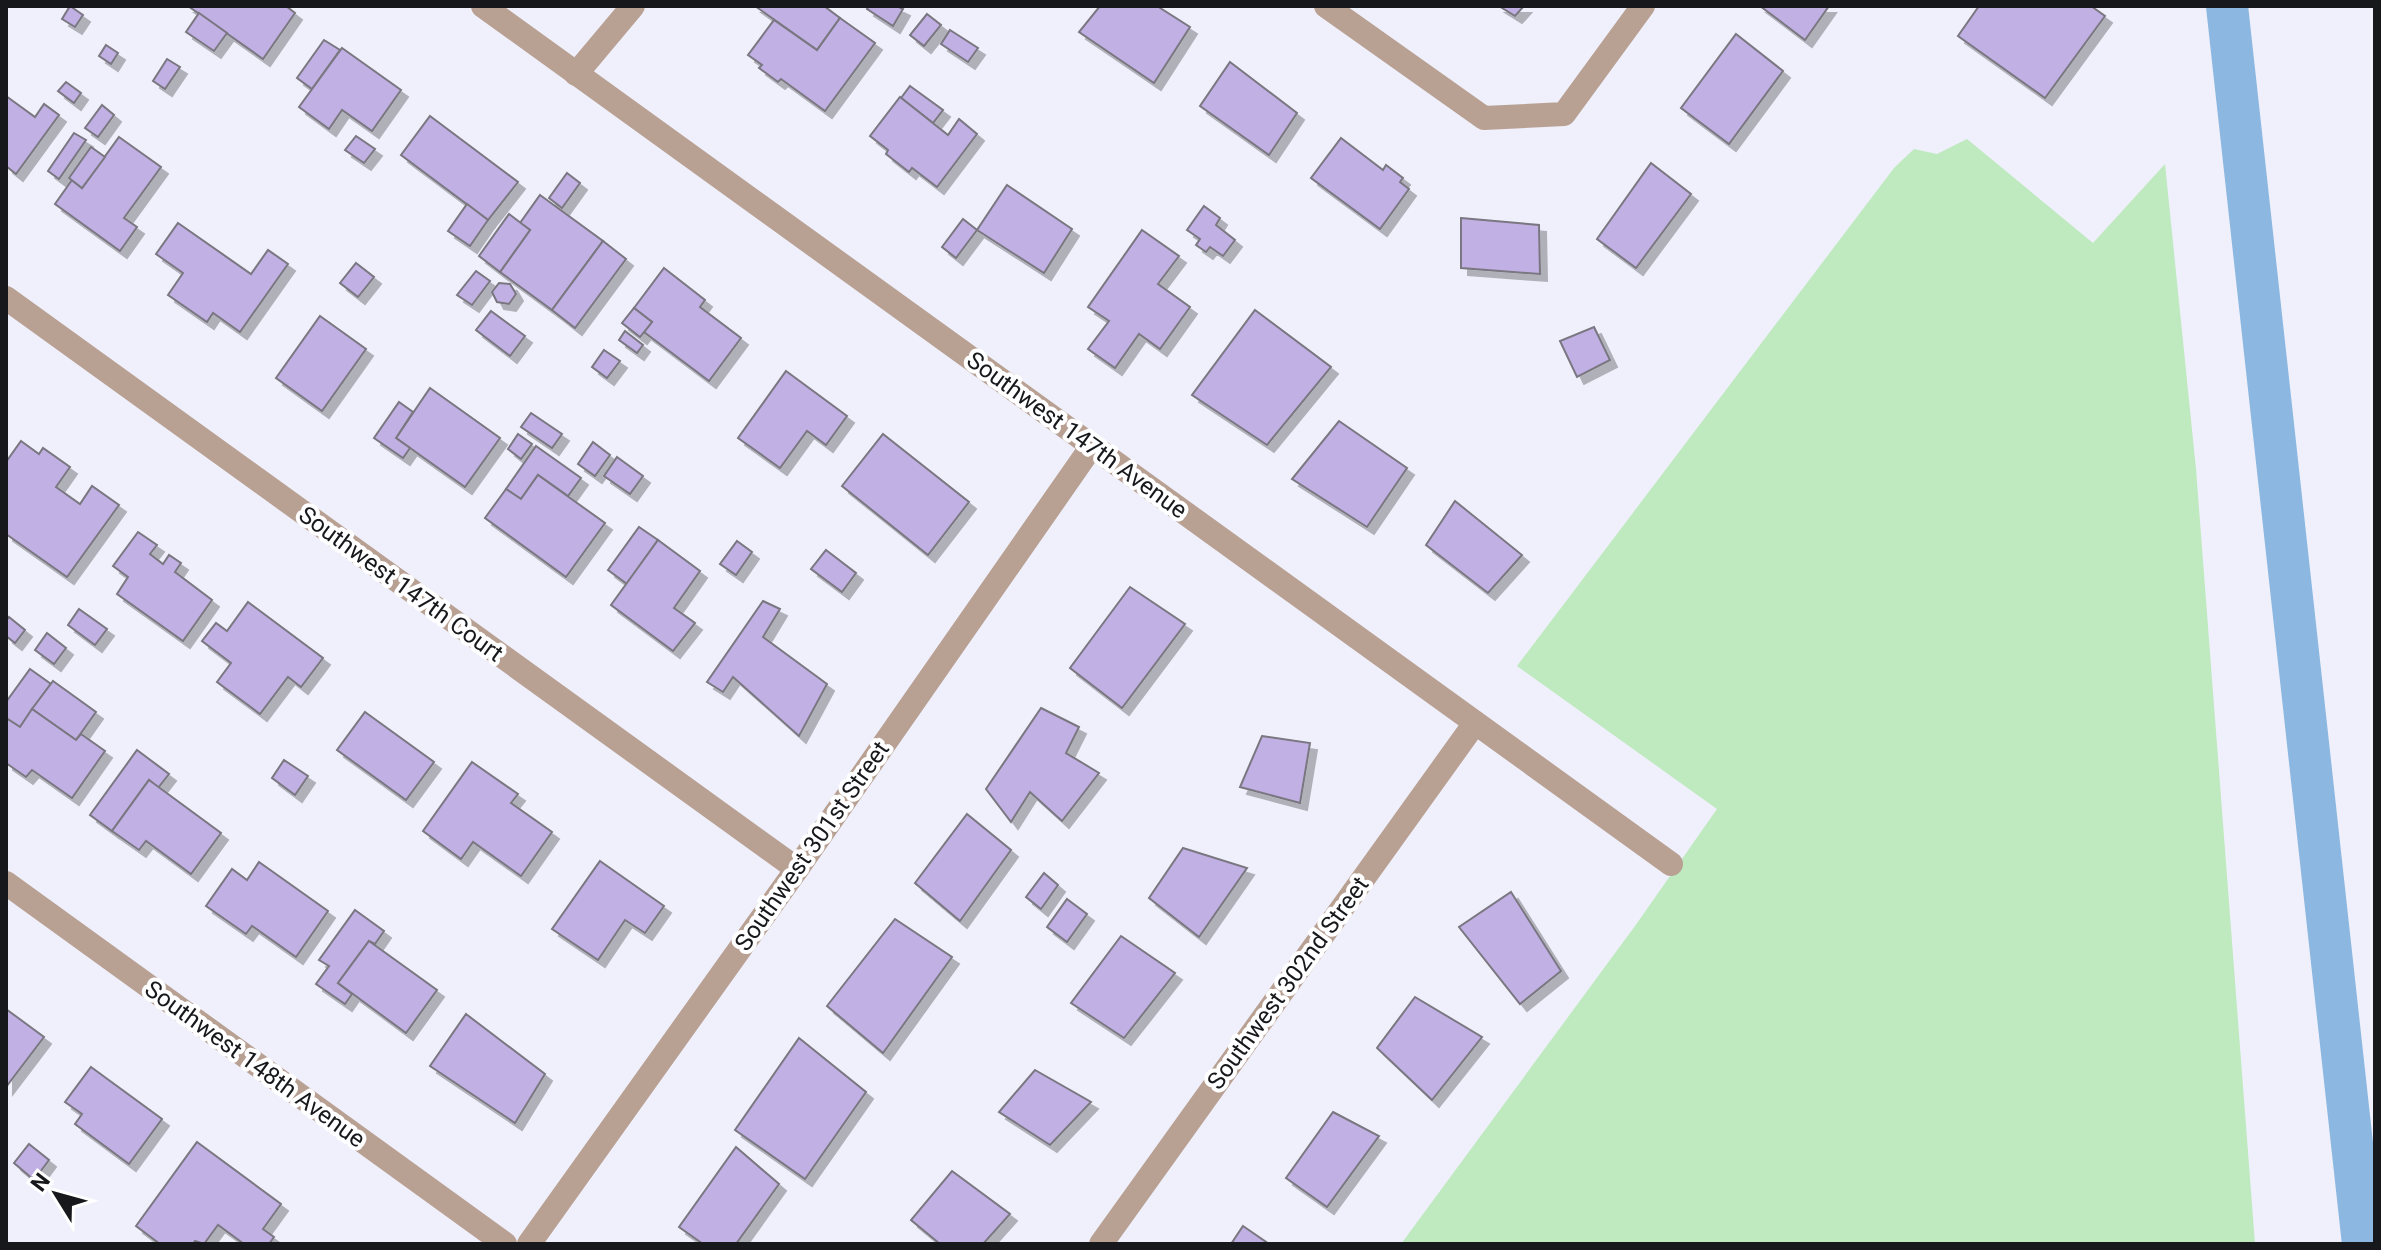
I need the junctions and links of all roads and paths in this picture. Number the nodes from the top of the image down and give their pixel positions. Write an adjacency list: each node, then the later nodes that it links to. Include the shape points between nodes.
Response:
1 (483, 6): 5 (street, Southwest 147th Avenue)
2 (633, 6): 5 (street)
3 (1326, 6): 4 (street, via 1484,118 1564,114)
4 (1643, 6)
5 (576, 74): 7 (street, Southwest 147th Avenue)
6 (6, 298): 10 (street, Southwest 147th Court)
7 (1092, 446): 8 (street, Southwest 147th Avenue); 10 (street, Southwest 301st Street)
8 (1475, 723): 9 (street, Southwest 147th Avenue); 14 (street, Southwest 302nd Street)
9 (1671, 864)
10 (797, 869): 13 (street, Southwest 301st Street)
11 (6, 883): 12 (street, Southwest 148th Avenue)
12 (505, 1244)
13 (529, 1244)
14 (1101, 1244)

